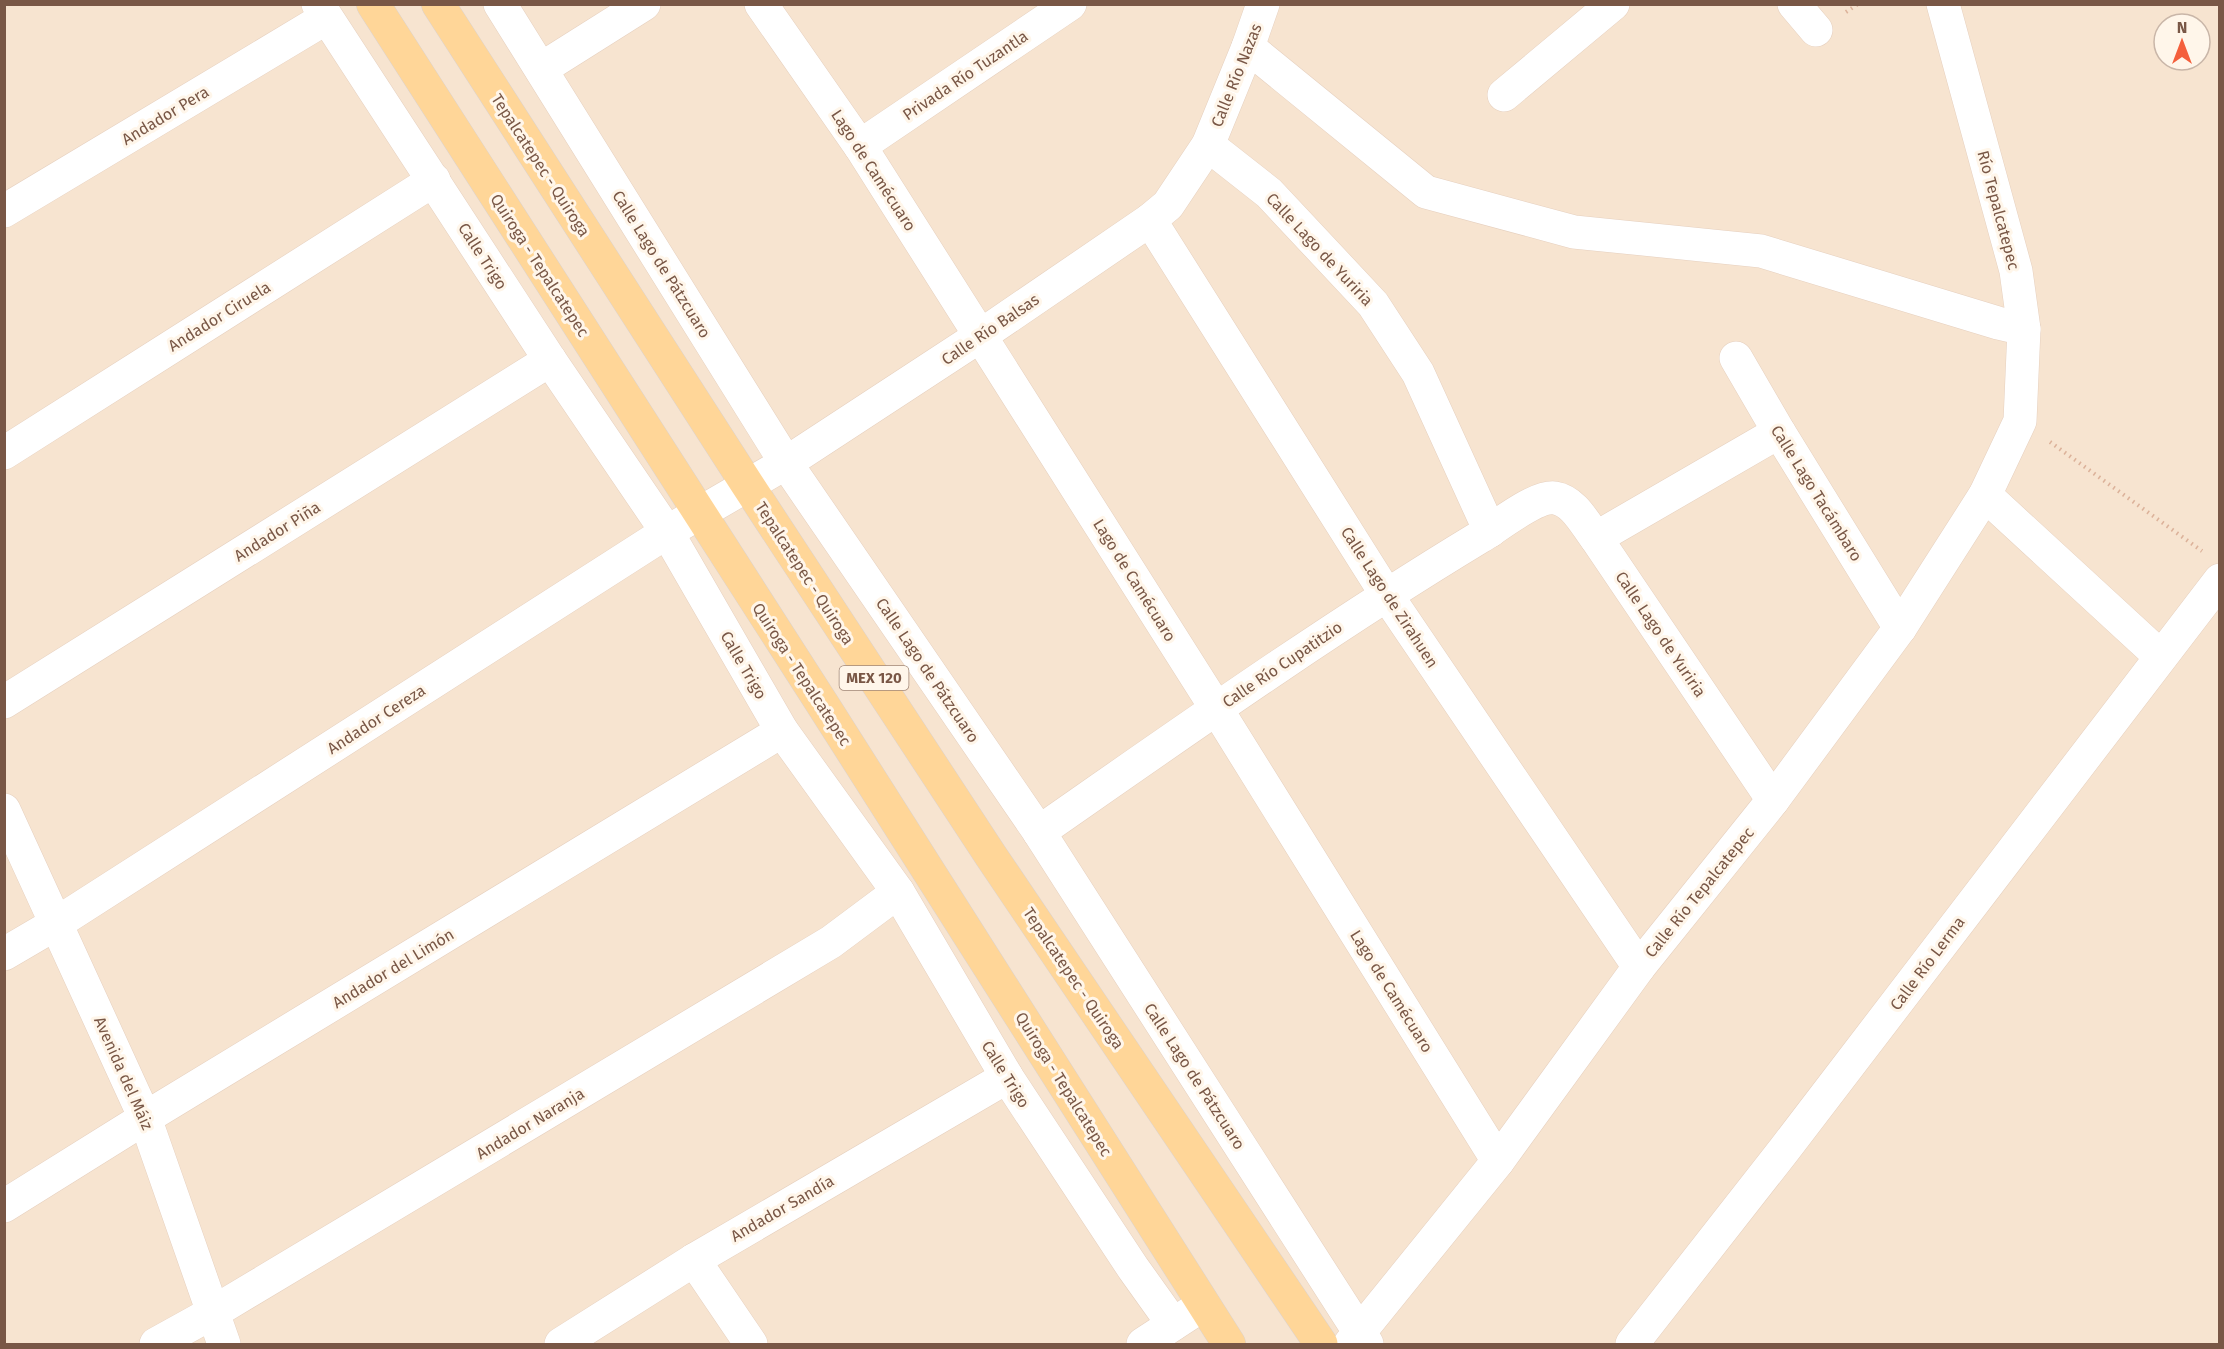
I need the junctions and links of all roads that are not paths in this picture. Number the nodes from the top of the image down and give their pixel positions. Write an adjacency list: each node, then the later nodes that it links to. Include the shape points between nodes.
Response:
1 (373, 4): 32 (main road, Quiroga - Tepalcatepec / MEX 120)
2 (438, 4): 29 (main road, Tepalcatepec - Quiroga / MEX 120)
3 (500, 4): 14 (street, Calle Lago de Pátzcuaro)
4 (644, 4): 14 (street)
5 (761, 4): 17 (street, Lago de Camécuaro)
6 (1070, 4): 17 (street, Privada Río Tuzantla)
7 (1263, 4): 13 (street, Calle Río Nazas)
8 (1613, 4): 15 (street)
9 (1794, 4): 12 (street)
10 (1943, 4): 21 (street, Río Tepalcatepec, via 2016,272)
11 (322, 11): 18 (street, Calle Trigo); 19 (street, Andador Pera)
12 (1816, 30)
13 (1248, 48): 16 (street, Calle Río Nazas); 21 (street, via 1426,192 1574,232 1761,251)
14 (541, 69): 28 (street, Calle Lago de Pátzcuaro)
15 (1504, 95)
16 (1208, 145): 20 (street, Calle Río Balsas, via 1168,205); 33 (street, Calle Lago de Yuriria, via 1269,193 1373,304 1418,373)
17 (860, 146): 22 (street, Lago de Camécuaro)
18 (434, 180): 24 (street, Calle Trigo); 27 (street, Andador Ciruela)
19 (4, 211)
20 (1150, 220): 22 (street, Calle Río Balsas); 37 (street, Calle Lago de Zirahuen)
21 (2024, 329): 25 (street, Río Tepalcatepec)
22 (980, 336): 28 (street, Calle Río Balsas); 41 (street, Lago de Camécuaro)
23 (1736, 358): 26 (street, Calle Lago Tacámbaro)
24 (550, 360): 34 (street, Calle Trigo); 40 (street, Andador Piña)
25 (2020, 421): 30 (street, Calle Río Tepalcatepec)
26 (1779, 432): 35 (street); 38 (street, Calle Lago Tacámbaro)
27 (4, 453)
28 (786, 463): 29 (street, Calle Río Balsas); 45 (street, Calle Lago de Pátzcuaro)
29 (747, 484): 32 (street, Andador Cereza); 65 (main road, Tepalcatepec - Quiroga / MEX 120, via 991,855)
30 (1985, 495): 38 (street, Calle Río Tepalcatepec); 39 (street)
31 (1531, 504): 33 (street, Calle Río Cupatitzio); 35 (street, Calle Lago de Yuriria, via 1554,497 1571,504)
32 (699, 513): 34 (street, Andador Cereza); 55 (main road, Quiroga - Tepalcatepec / MEX 120)
33 (1490, 531): 37 (street, Calle Río Cupatitzio)
34 (667, 532): 42 (street, Calle Trigo); 47 (street, Andador Cereza)
35 (1596, 538): 43 (street, Calle Lago de Yuriria)
36 (2215, 568): 39 (street, Calle Río Lerma)
37 (1386, 594): 41 (street, Calle Río Cupatitzio); 49 (street, Calle Lago de Zirahuen)
38 (1900, 628): 43 (street, Calle Río Tepalcatepec)
39 (2160, 657): 66 (street, Calle Río Lerma)
40 (4, 702)
41 (1216, 708): 45 (street, Calle Río Cupatitzio); 52 (street, Lago de Camécuaro)
42 (782, 731): 46 (street, Calle Trigo); 51 (street, Andador del Limón)
43 (1773, 800): 49 (street, Calle Río Tepalcatepec)
44 (4, 810): 47 (street, Avenida del Máiz)
45 (1039, 832): 58 (street, Calle Lago de Pátzcuaro)
46 (898, 892): 50 (street, Calle Trigo); 56 (street, Andador Naranja, via 831,942)
47 (57, 923): 48 (street, Andador Cereza); 51 (street, Avenida del Máiz)
48 (4, 954)
49 (1639, 967): 52 (street, Calle Río Tepalcatepec)
50 (1007, 1077): 54 (street, Andador Sandía); 57 (street, Calle Trigo)
51 (145, 1118): 53 (street, Andador del Limón); 56 (street, Avenida del Máiz)
52 (1498, 1161): 58 (street, Calle Río Tepalcatepec)
53 (4, 1206)
54 (694, 1260): 61 (street, Andador Sandía); 62 (street)
55 (1204, 1305): 57 (street); 64 (main road, Quiroga - Tepalcatepec / MEX 120)
56 (212, 1313): 59 (street, Andador Naranja); 60 (street, Avenida del Máiz)
57 (1173, 1324): 63 (street)
58 (1359, 1341)
59 (156, 1344)
60 (224, 1344)
61 (561, 1344)
62 (751, 1344)
63 (1143, 1344)
64 (1229, 1344)
65 (1321, 1344)
66 (1632, 1344)

